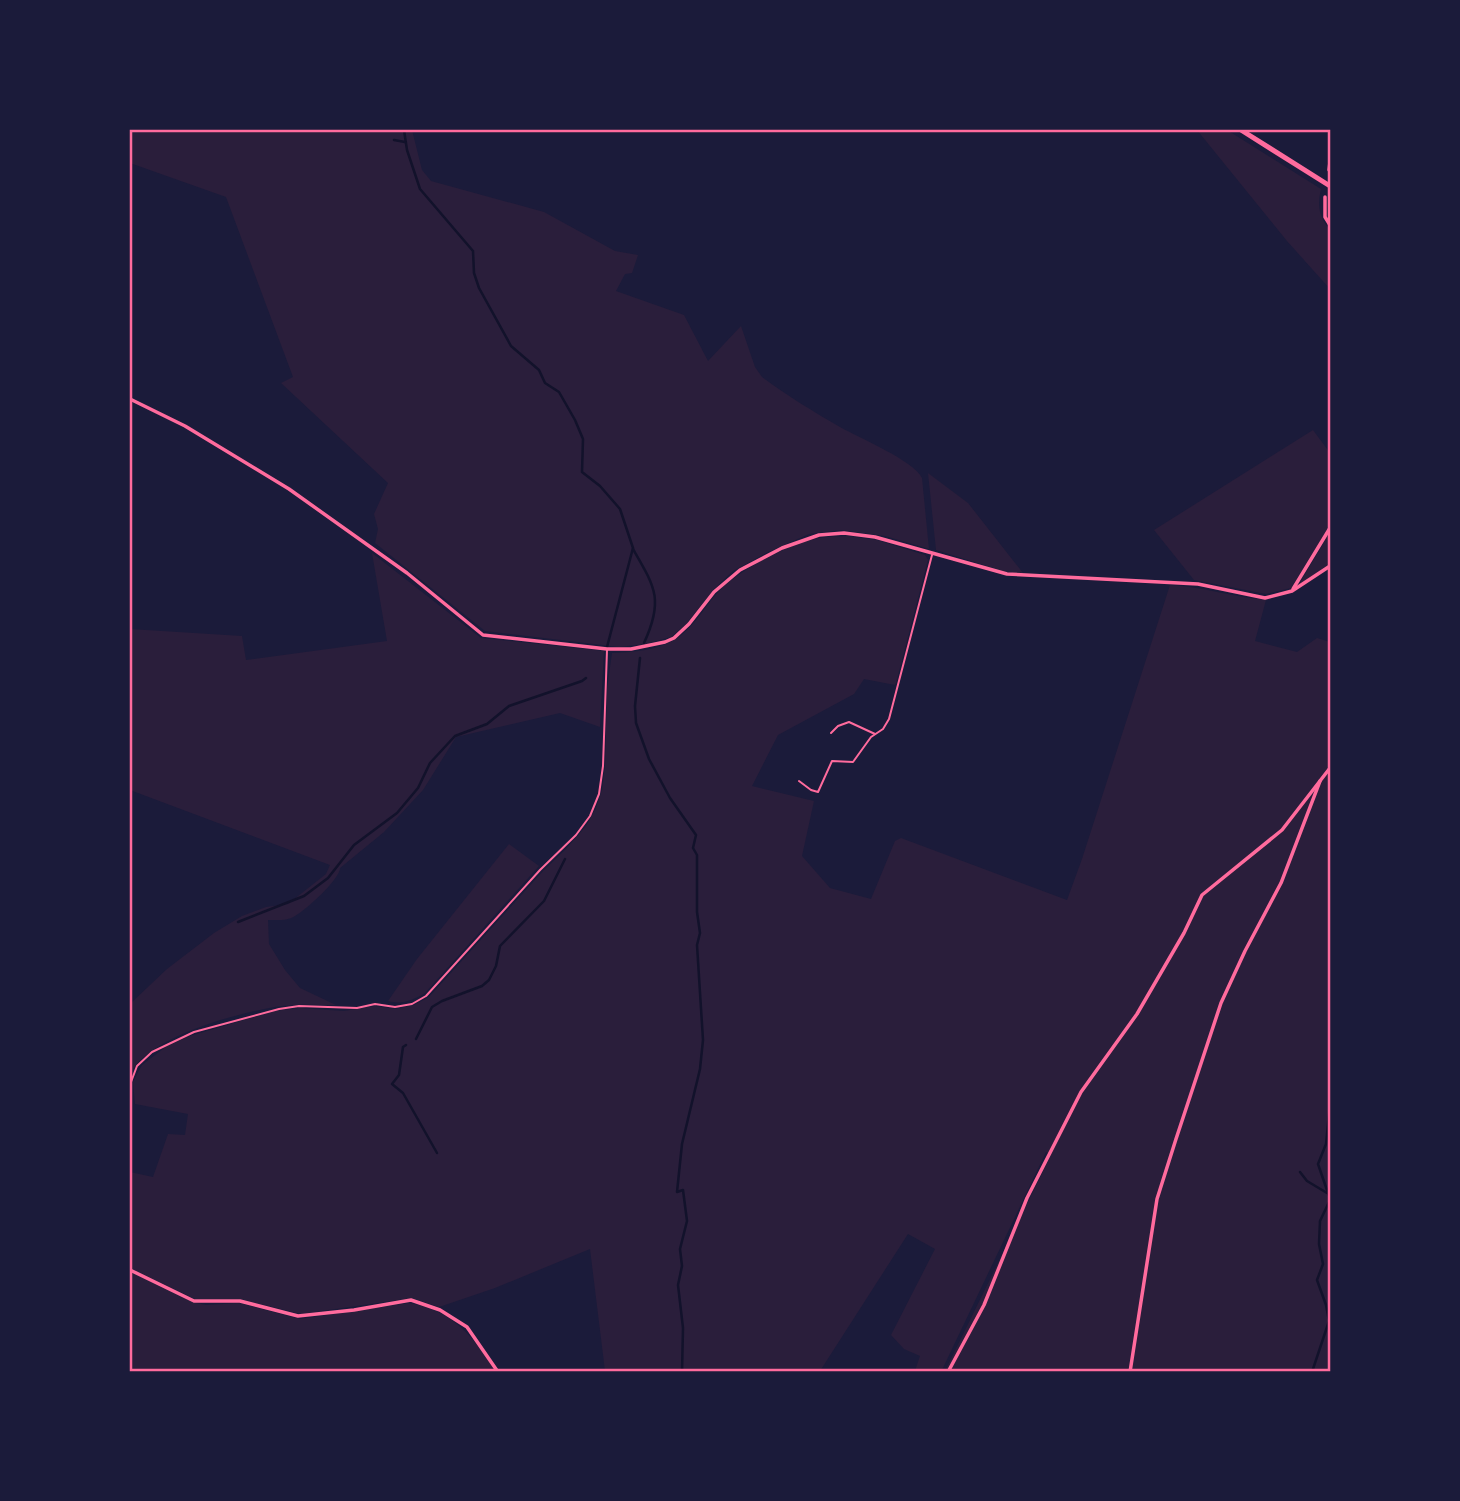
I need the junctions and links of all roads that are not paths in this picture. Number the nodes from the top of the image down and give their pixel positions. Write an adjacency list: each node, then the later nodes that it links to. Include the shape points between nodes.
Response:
1 (1241, 130): 4 (main road)
2 (1331, 162): 3 (street)
3 (1329, 170)
4 (1331, 186)
5 (1325, 197): 6 (street, via 1325,217)
6 (1331, 225)
7 (130, 399): 12 (street, via 185,426 335,519 483,635)
8 (1331, 528): 11 (street)
9 (932, 554): 11 (street, via 1007,574 1198,584 1265,597); 12 (street, via 875,537 819,535 740,570 674,638 642,647); 14 (lane, via 889,719)
10 (1331, 566): 11 (street)
11 (1292, 591)
12 (607, 649): 18 (lane, via 603,766 590,816 426,996 395,1007 279,1009 194,1032 152,1052 137,1066)
13 (831, 733): 14 (lane, via 849,722)
14 (876, 734): 17 (lane, via 853,762 832,761 818,792)
15 (1331, 768): 16 (street)
16 (1322, 776): 21 (street, via 1282,830 1202,895 1137,1014 1081,1092 1027,1198 984,1305); 22 (street, via 1281,883 1221,1003 1176,1139 1157,1199)
17 (799, 781)
18 (130, 1105)
19 (130, 1270): 20 (street, via 194,1301 240,1301 298,1316 411,1300 440,1310 467,1327)
20 (498, 1371)
21 (948, 1371)
22 (1130, 1371)

